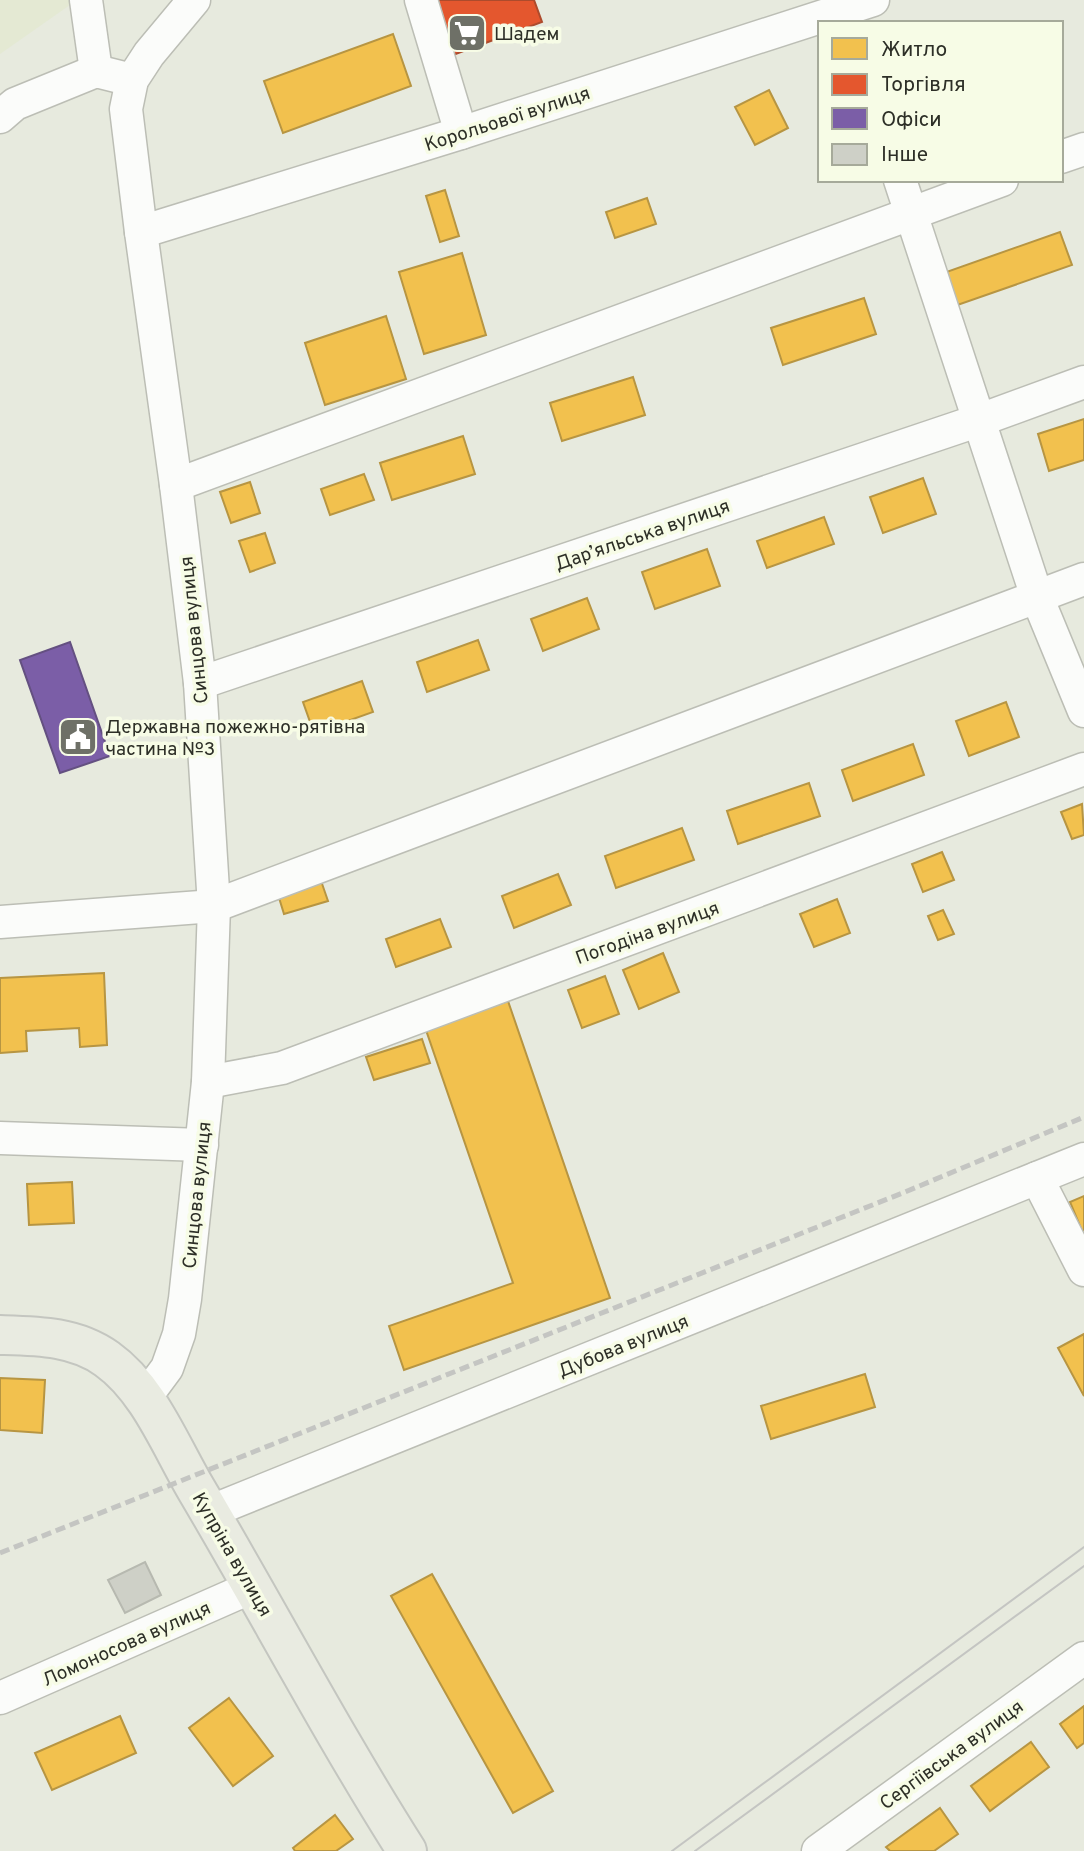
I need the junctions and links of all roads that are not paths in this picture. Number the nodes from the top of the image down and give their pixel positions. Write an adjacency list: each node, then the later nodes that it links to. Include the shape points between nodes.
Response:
1 (86, 0): 5 (street)
2 (194, 0): 6 (street, Синцова вулиця)
3 (421, 0): 8 (street)
4 (855, 8): 8 (street, Корольової вулиця)
5 (96, 71): 6 (street); 7 (street, via 15,104)
6 (132, 80): 14 (street, Синцова вулиця, via 127,109)
7 (0, 117)
8 (461, 133): 14 (street, Корольової вулиця)
9 (1084, 149): 10 (street)
10 (1063, 157)
11 (901, 182): 13 (street)
12 (997, 182): 13 (street)
13 (911, 215): 16 (street); 17 (street)
14 (141, 232): 17 (street, Синцова вулиця)
15 (1084, 383): 16 (street, Дар’яльська вулиця)
16 (980, 420): 19 (street); 20 (street, Дар’яльська вулиця)
17 (176, 485): 20 (street, Синцова вулиця)
18 (1084, 579): 19 (street)
19 (1037, 597): 21 (street); 23 (street)
20 (200, 683): 23 (street, Синцова вулиця)
21 (1084, 711)
22 (1084, 769): 25 (street, Погодіна вулиця, via 282,1068)
23 (214, 906): 24 (street); 25 (street, Синцова вулиця)
24 (0, 922)
25 (208, 1082): 27 (street, Синцова вулиця)
26 (0, 1138): 27 (street)
27 (202, 1145): 32 (street, Синцова вулиця, via 179,1334 167,1368)
28 (1084, 1159): 29 (street, Дубова вулиця)
29 (1037, 1178): 30 (street); 33 (street, Дубова вулиця)
30 (1084, 1270)
31 (0, 1335): 32 (main road, Купріна вулиця, via 76,1343 113,1364)
32 (144, 1399): 33 (main road, Купріна вулиця)
33 (209, 1512): 34 (main road, Купріна вулиця)
34 (252, 1587): 36 (street, Ломоносова вулиця); 37 (main road, Купріна вулиця)
35 (1084, 1658): 38 (street, Сергіївська вулиця)
36 (0, 1698)
37 (406, 1851)
38 (818, 1851)

